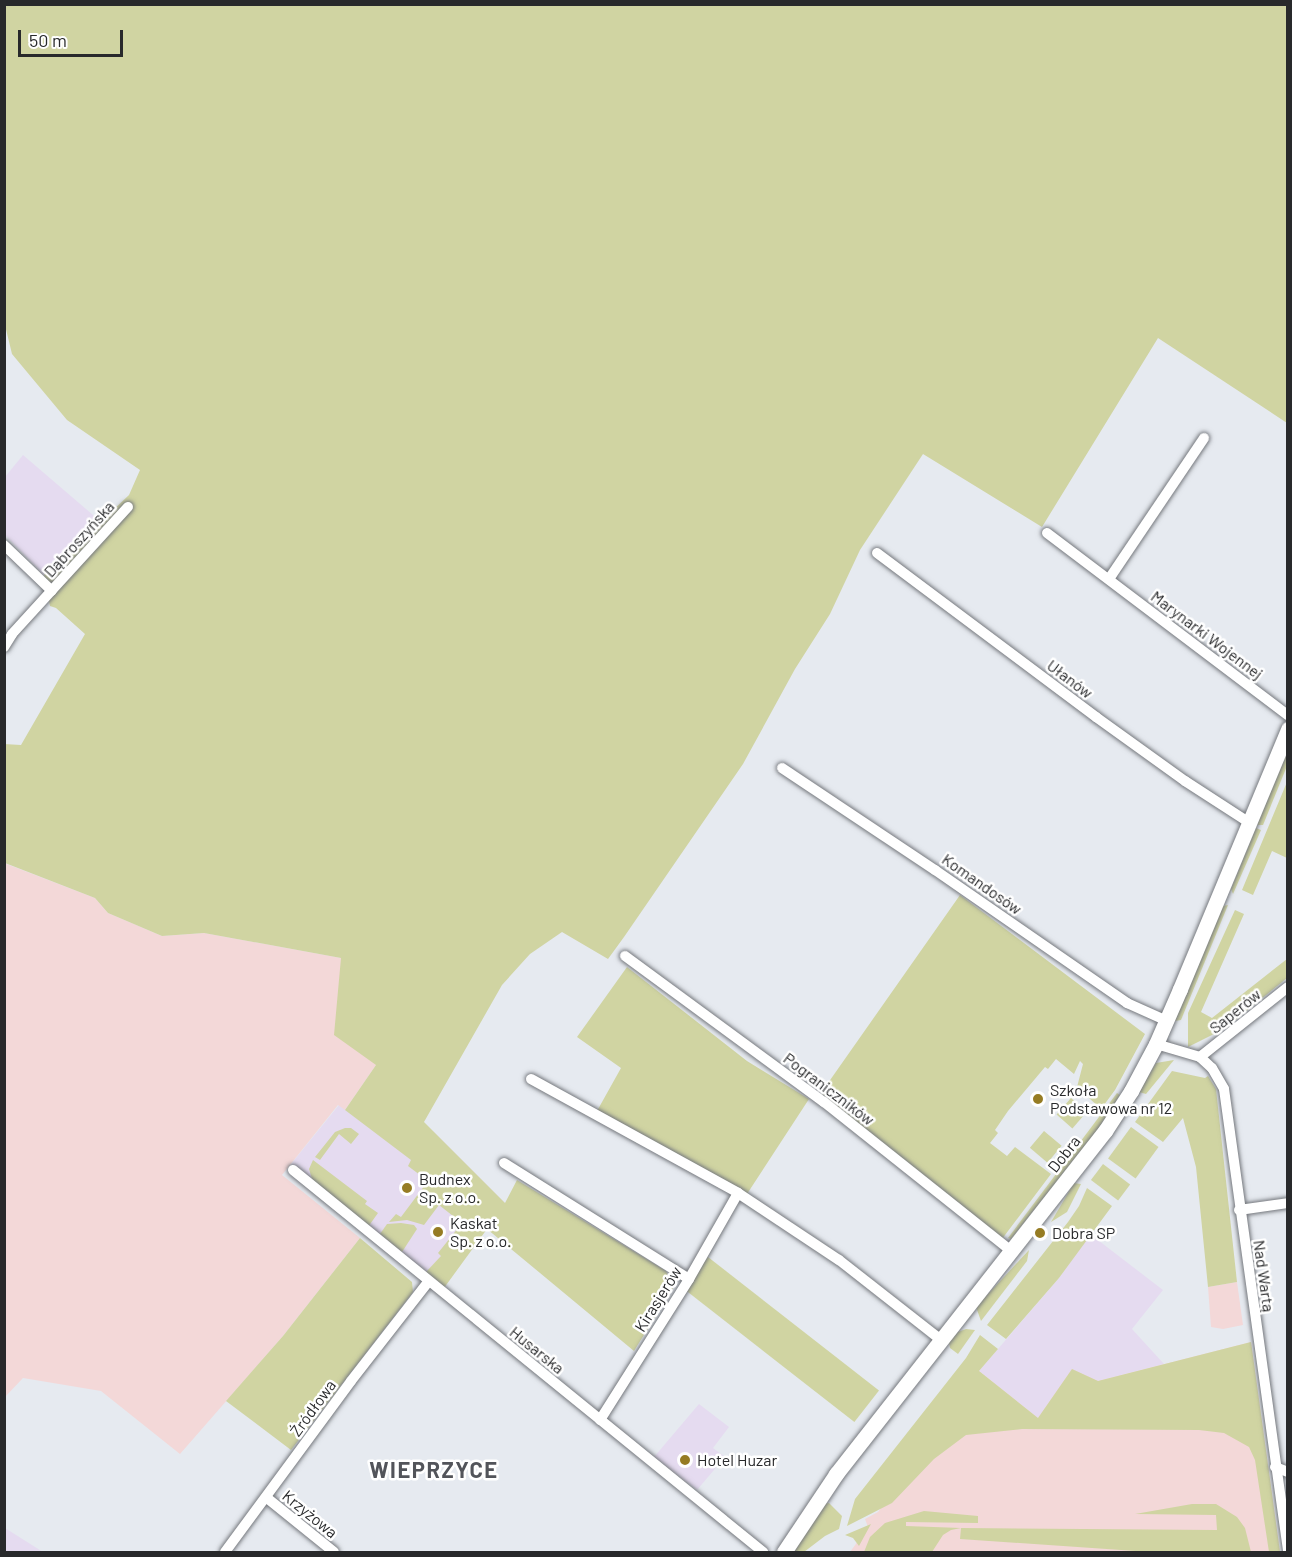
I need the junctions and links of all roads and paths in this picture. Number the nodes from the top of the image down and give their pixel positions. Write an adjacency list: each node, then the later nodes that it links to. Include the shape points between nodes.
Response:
1 (1204, 438): 6 (street)
2 (128, 507): 7 (street, Dąbroszyńska)
3 (1047, 533): 6 (street, Marynarki Wojennej)
4 (4, 545): 7 (street, Dąbroszyńska)
5 (877, 553): 12 (street, Ułanów, via 1105,723)
6 (1109, 579): 9 (street, Marynarki Wojennej)
7 (52, 591): 8 (street, Dąbroszyńska)
8 (4, 646)
9 (1287, 715)
10 (1287, 729): 12 (street, Dobra)
11 (782, 768): 15 (street, Komandosów, via 1128,1003)
12 (1250, 823): 15 (street, Dobra)
13 (625, 956): 24 (street, Pograniczników, via 824,1102)
14 (1287, 987): 17 (street, Saperów)
15 (1167, 1021): 16 (street, Dobra)
16 (1156, 1044): 17 (street); 24 (street, Dobra, via 1105,1131)
17 (1200, 1057): 23 (street, Nad Wartą, via 1224,1089)
18 (531, 1079): 21 (street)
19 (504, 1163): 25 (street)
20 (293, 1170): 26 (street, Husarska)
21 (738, 1193): 25 (street, Kirasjerów); 27 (street, via 839,1260)
22 (1287, 1203): 23 (street)
23 (1239, 1210): 29 (street, Nad Wartą)
24 (1011, 1251): 27 (street, Dobra)
25 (689, 1279): 28 (street, Kirasjerów)
26 (428, 1282): 28 (street, Husarska); 31 (street, Źródłowa)
27 (941, 1340): 35 (street, Dobra, via 836,1474)
28 (600, 1420): 34 (street, Husarska)
29 (1275, 1467): 30 (street); 36 (street, Nad Wartą)
30 (1287, 1472)
31 (267, 1498): 32 (street, Źródłowa); 33 (street, Krzyżowa)
32 (225, 1552)
33 (334, 1552)
34 (763, 1552)
35 (784, 1552)
36 (1287, 1552)

